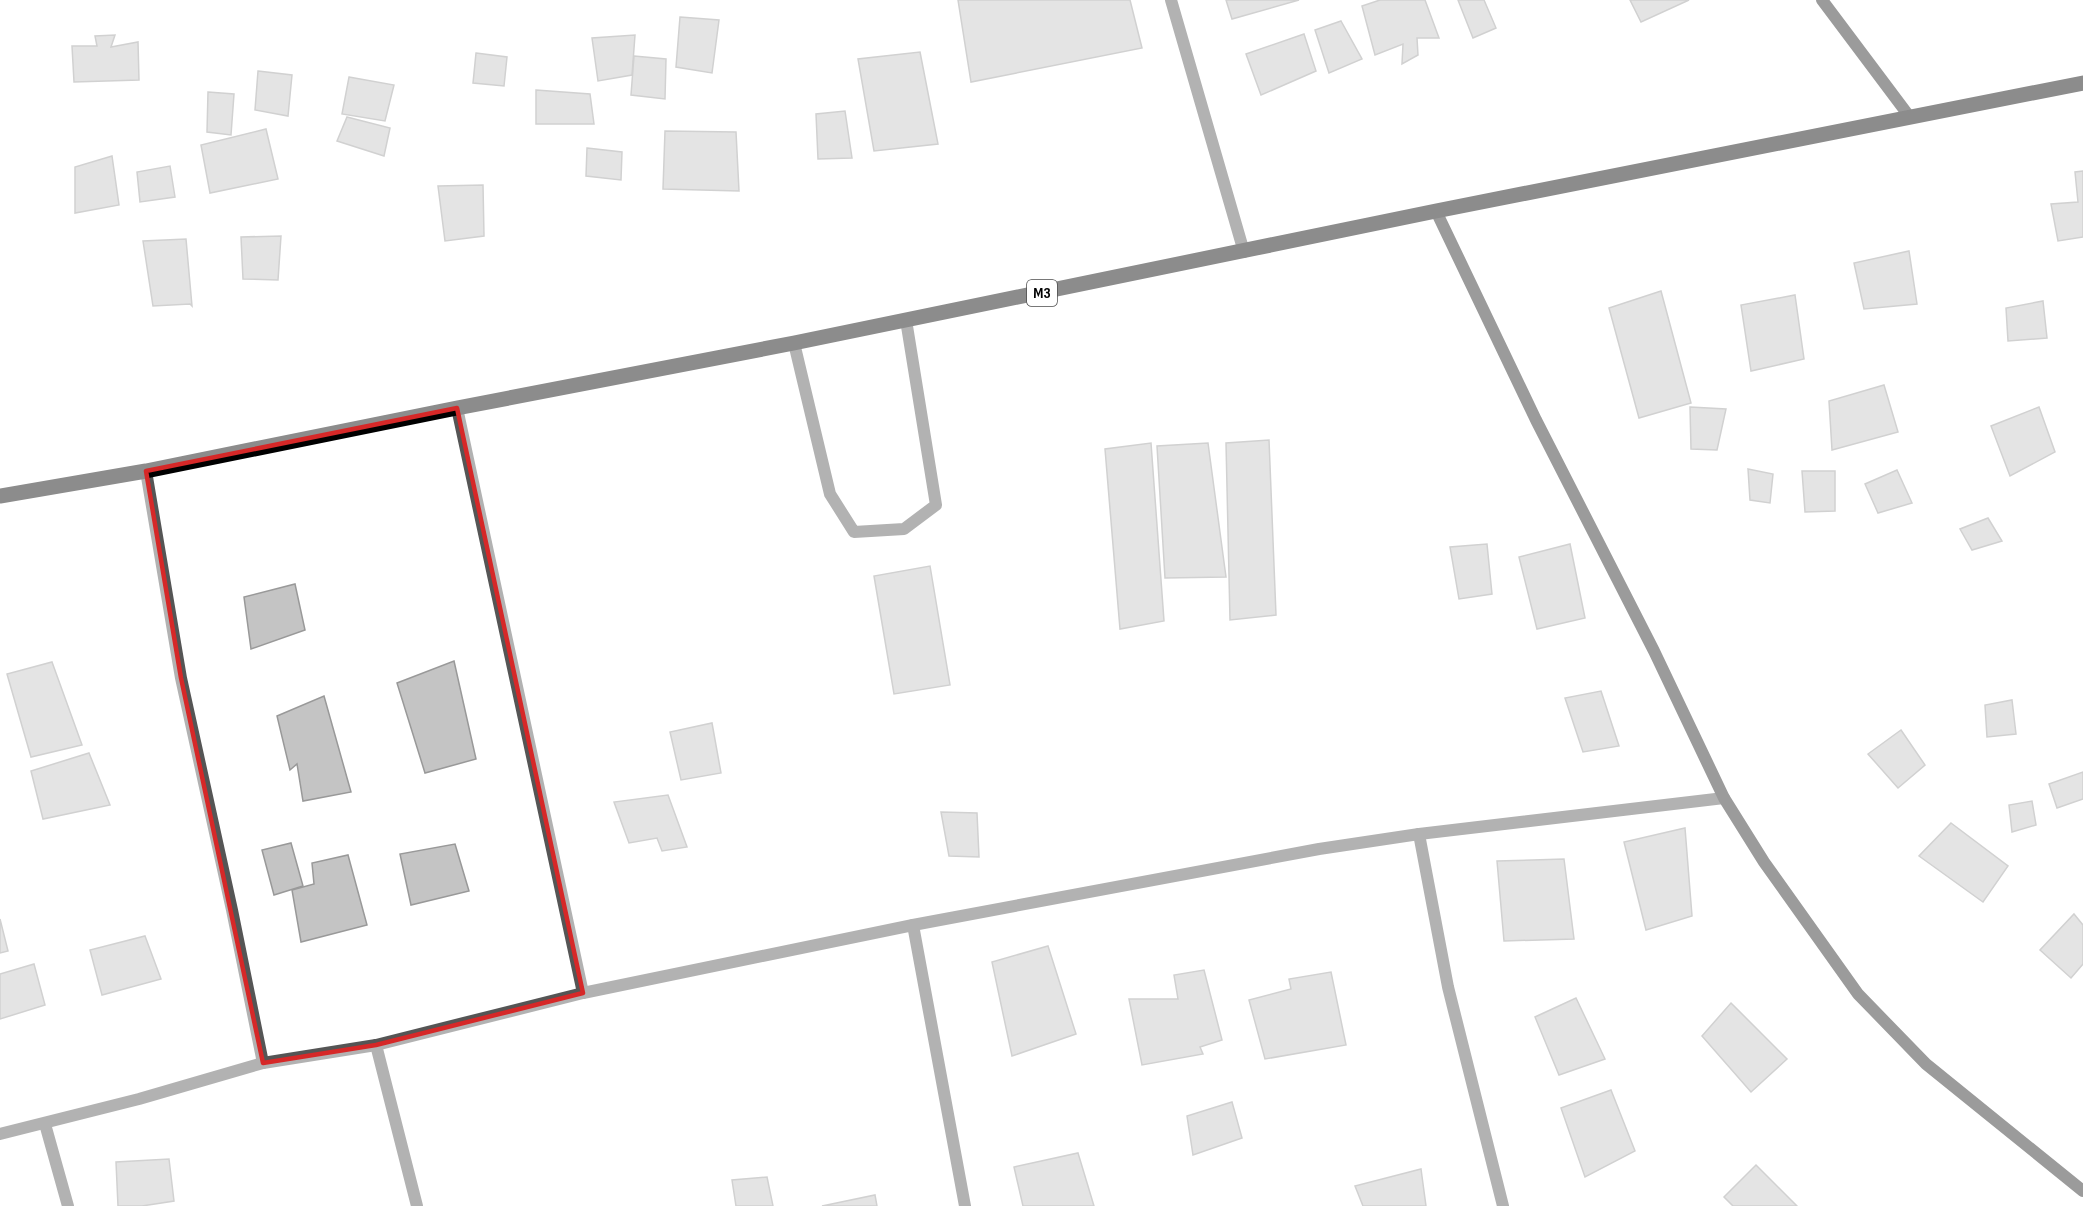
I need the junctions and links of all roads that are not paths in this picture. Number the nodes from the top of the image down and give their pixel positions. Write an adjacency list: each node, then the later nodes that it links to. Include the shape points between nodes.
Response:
1 (1171, 0): 6 (street)
2 (1822, 0): 4 (street)
3 (2083, 83): 4 (main road, M3)
4 (1909, 116): 5 (main road, M3)
5 (1437, 211): 6 (main road, M3); 12 (street)
6 (1244, 252): 7 (main road, M3)
7 (906, 320): 8 (main road, M3); 8 (street, via 936,505 904,529 854,532 830,494)
8 (794, 343): 9 (main road, M3)
9 (457, 408): 10 (main road, M3); 15 (street)
10 (146, 471): 11 (main road, M3); 17 (street, via 181,678)
11 (0, 496)
12 (1724, 798): 13 (street); 20 (street, via 1764,862 1858,994 1926,1064)
13 (1419, 834): 14 (street); 24 (street, via 1448,987)
14 (913, 925): 15 (street); 23 (street)
15 (583, 993): 16 (street)
16 (376, 1045): 17 (street); 22 (street)
17 (263, 1064): 18 (street)
18 (45, 1124): 19 (street); 21 (street)
19 (0, 1134)
20 (2083, 1191)
21 (68, 1206)
22 (417, 1206)
23 (965, 1206)
24 (1503, 1206)

